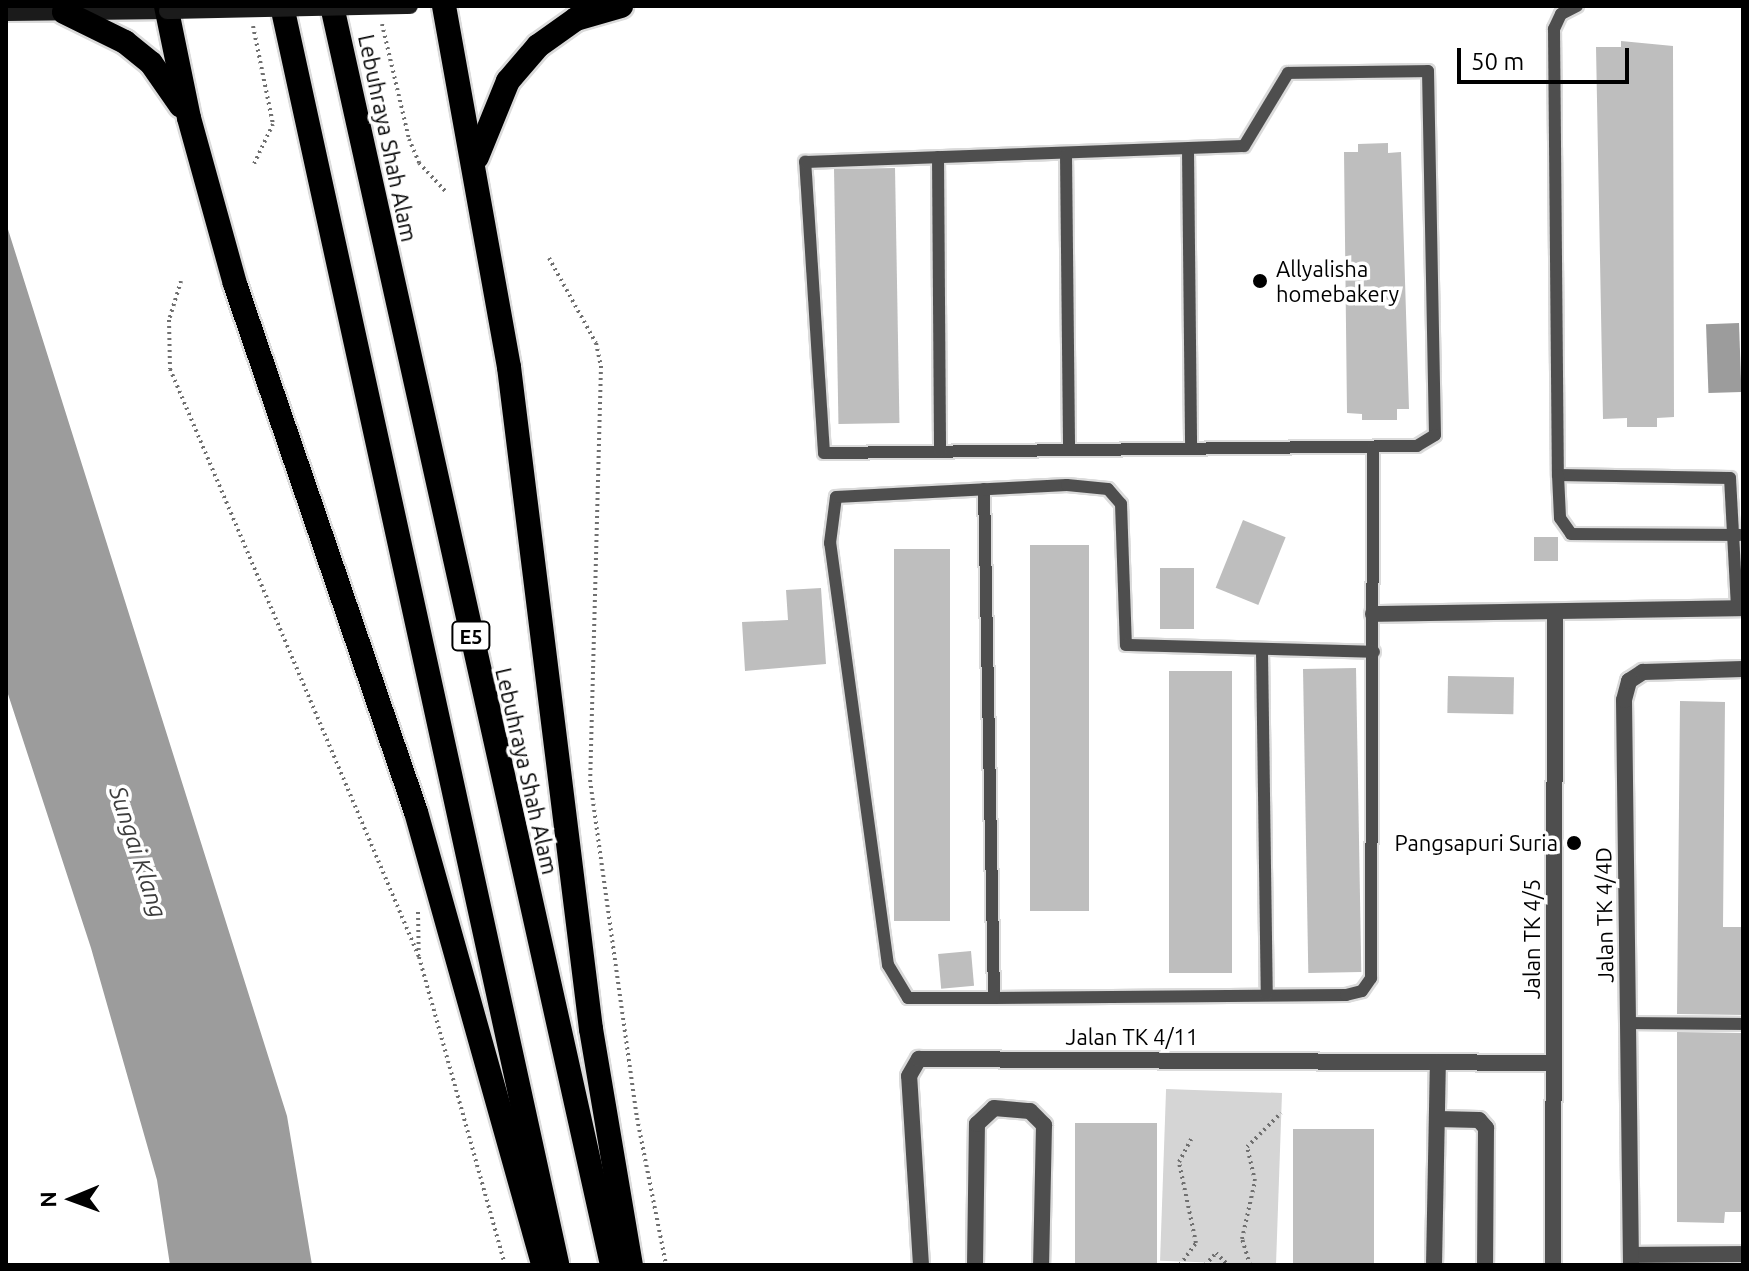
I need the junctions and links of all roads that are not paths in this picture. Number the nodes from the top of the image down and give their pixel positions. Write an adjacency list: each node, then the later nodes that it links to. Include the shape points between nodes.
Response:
1 (282, 6): 38 (highway, E5)
2 (332, 6): 39 (highway, Lebuhraya Shah Alam / E5)
3 (410, 6): 7 (main road, bridge)
4 (444, 6): 14 (highway)
5 (621, 6): 14 (highway, via 576,19 538,46 508,81 487,120)
6 (1577, 6): 19 (lane, via 1561,14 1554,29)
7 (166, 8): 8 (main road); 10 (highway)
8 (55, 12): 9 (main road); 10 (highway, via 125,42 151,63)
9 (6, 13)
10 (189, 118): 37 (highway, via 235,284 416,812)
11 (1188, 151): 12 (lane); 15 (lane, via 1244,146 1288,73 1428,71 1435,435 1417,446); 16 (lane)
12 (1066, 155): 13 (lane); 17 (lane)
13 (938, 157): 18 (lane); 18 (lane, via 805,162 824,453)
14 (476, 162): 40 (highway, via 509,367 591,1029)
15 (1373, 447): 16 (lane); 24 (lane)
16 (1191, 448): 17 (lane)
17 (1069, 450): 18 (lane)
18 (940, 451)
19 (1558, 475): 21 (lane, via 1721,473 1733,488); 21 (lane, via 1560,518 1571,534)
20 (984, 489): 25 (lane, via 1108,489 1121,504 1121,636 1126,645); 29 (lane); 29 (lane, via 847,492 836,497 829,517 888,965 908,998)
21 (1739, 535): 22 (lane)
22 (1740, 608): 23 (street)
23 (1555, 612): 24 (street); 33 (street, Jalan TK 4/5)
24 (1373, 614): 26 (lane)
25 (1262, 651): 26 (lane); 28 (lane)
26 (1374, 652): 28 (lane, via 1371,978 1362,991 1346,995)
27 (1743, 669): 30 (street, Jalan TK 4/4D, via 1643,672 1629,681 1624,700)
28 (1267, 995): 29 (lane)
29 (994, 998)
30 (1628, 1023): 31 (lane); 36 (street, Jalan TK 4/4D)
31 (1743, 1024)
32 (1438, 1062): 33 (street, Jalan TK 4/11); 34 (street); 41 (street, Jalan TK 4/11, via 919,1059 909,1076)
33 (1553, 1063): 46 (street, Jalan TK 4/5)
34 (1438, 1119): 44 (street); 45 (street, via 1479,1120 1486,1128)
35 (1743, 1254): 36 (street)
36 (1631, 1260)
37 (543, 1265)
38 (557, 1265)
39 (612, 1265)
40 (631, 1265)
41 (921, 1265)
42 (975, 1265): 43 (street, via 977,1124 994,1108 1030,1111 1044,1125)
43 (1041, 1265)
44 (1434, 1265)
45 (1485, 1265)
46 (1553, 1265)

